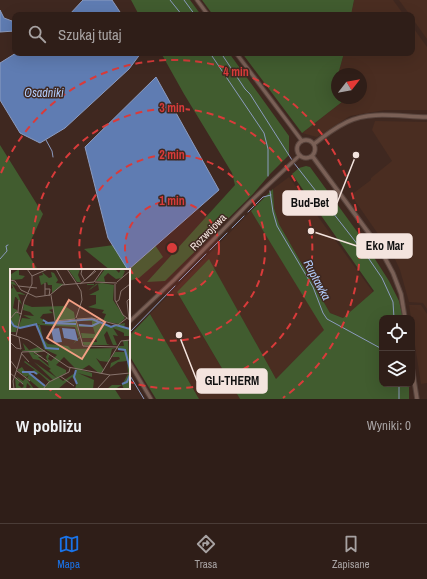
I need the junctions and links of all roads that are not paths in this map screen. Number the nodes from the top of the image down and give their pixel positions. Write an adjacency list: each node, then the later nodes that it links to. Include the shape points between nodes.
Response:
1 (197, 0): 2 (street)
2 (206, 12)
3 (238, 56): 5 (street)
4 (427, 117): 6 (street, via 358,118 348,121)
5 (302, 141): 6 (street, via 307,140); 7 (street, via 297,148)
6 (314, 144): 8 (street, via 315,150)
7 (300, 155): 8 (street, via 305,158); 10 (street, Rozwojowa)
8 (311, 157): 9 (street, via 379,247 401,294)
9 (404, 315)
10 (130, 321)
11 (130, 364): 13 (street)
12 (414, 387): 14 (street)
13 (151, 399)
14 (416, 399)

